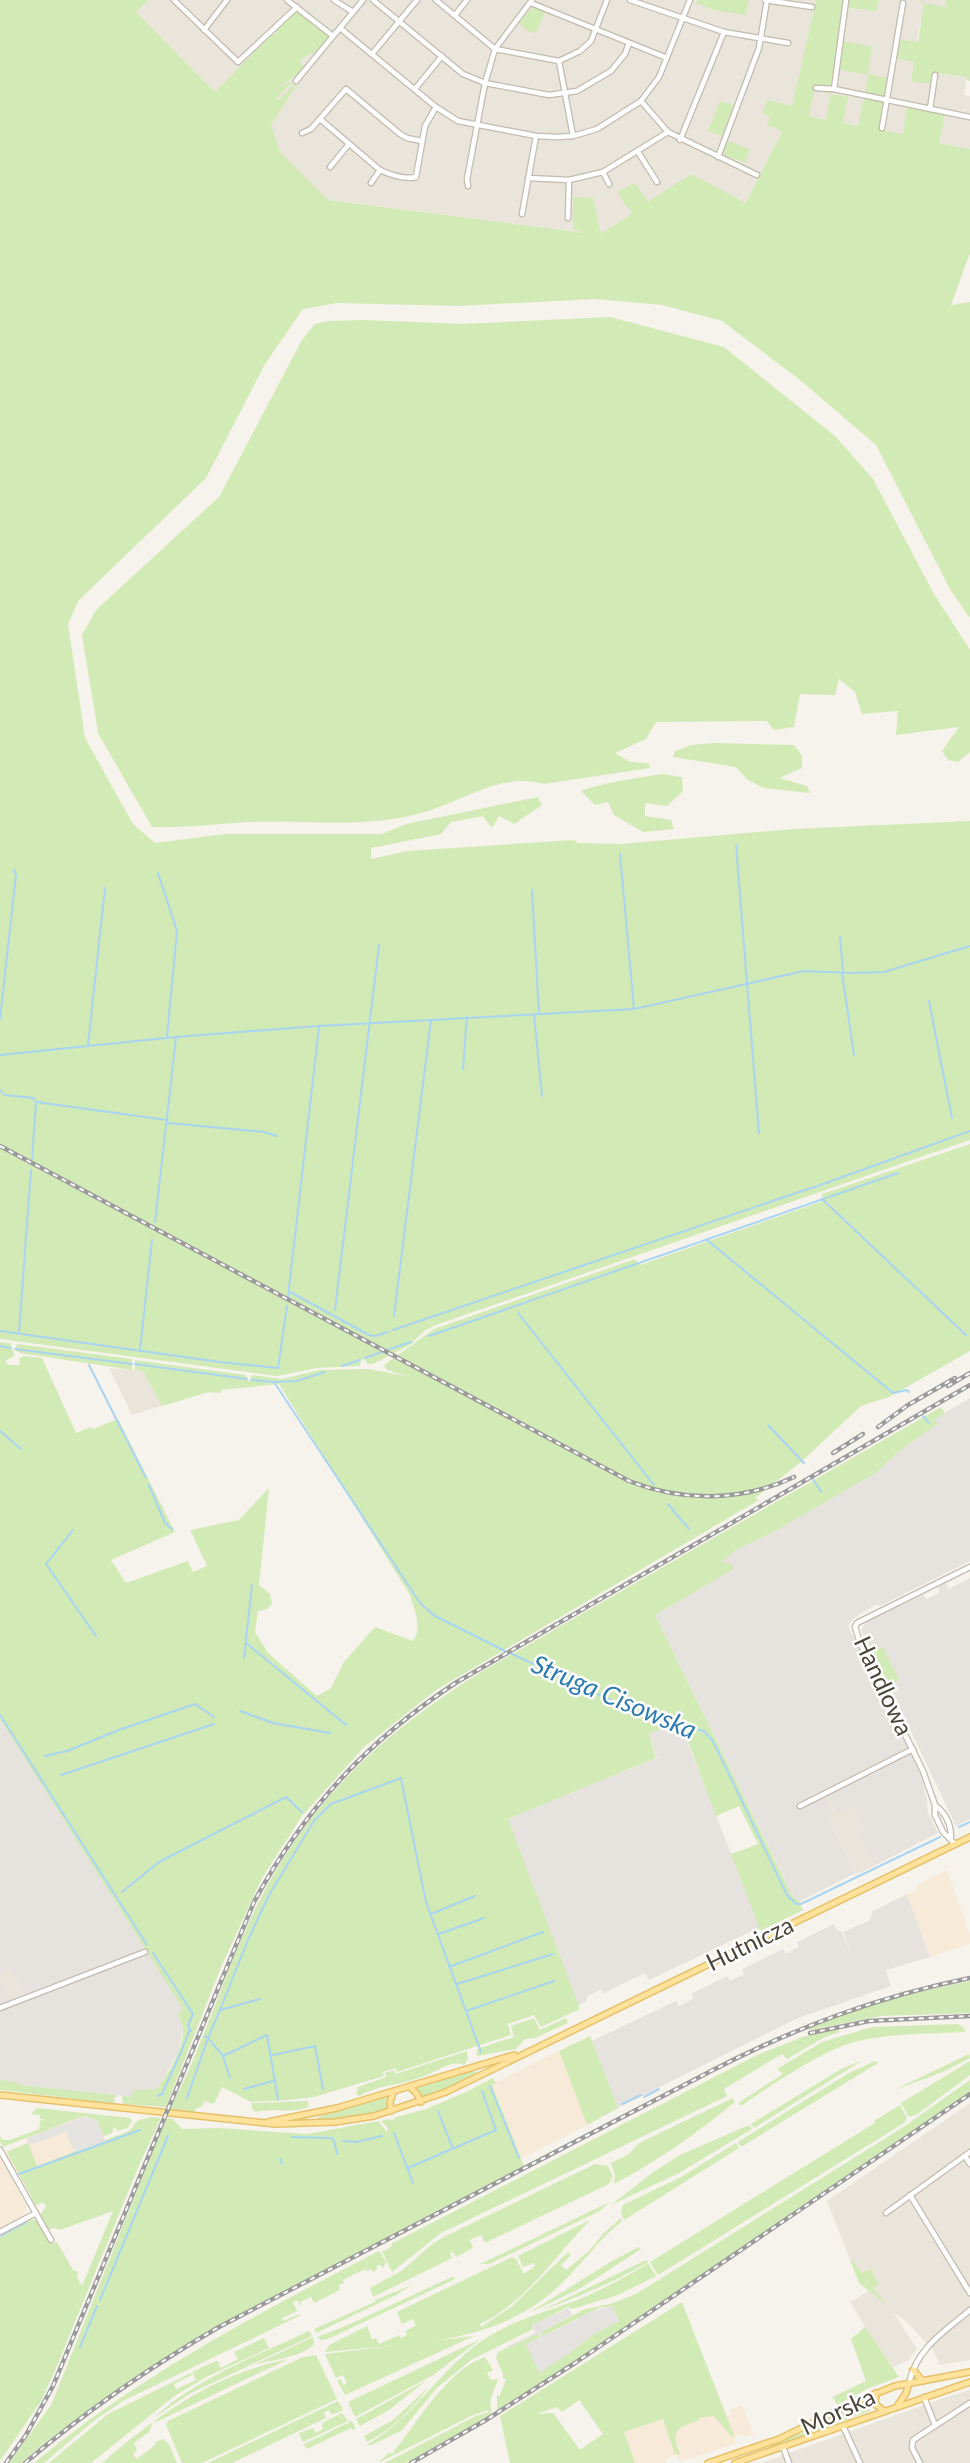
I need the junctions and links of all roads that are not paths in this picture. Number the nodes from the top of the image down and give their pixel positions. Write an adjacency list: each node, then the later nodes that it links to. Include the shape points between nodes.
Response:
1 (174, 0): 25 (street)
2 (227, 0): 25 (street)
3 (287, 0): 17 (street)
4 (334, 0): 19 (street)
5 (363, 0): 19 (street)
6 (373, 0): 22 (street)
7 (417, 0): 22 (street)
8 (436, 0): 20 (street)
9 (467, 0): 20 (street)
10 (607, 0): 24 (street)
11 (630, 0): 21 (street)
12 (690, 0): 21 (street)
13 (766, 0): 18 (street); 28 (street)
14 (846, 0): 41 (street)
15 (532, 2): 24 (street); 31 (street)
16 (903, 3): 43 (street)
17 (297, 7): 25 (street, via 238,62); 27 (street)
18 (812, 7)
19 (353, 12): 23 (street)
20 (455, 15): 31 (street)
21 (683, 19): 26 (street); 34 (street)
22 (399, 21): 32 (street); 33 (street)
23 (340, 28): 27 (street); 32 (street)
24 (596, 29): 29 (street); 35 (street, via 580,51)
25 (204, 30)
26 (724, 32): 28 (street); 55 (street)
27 (333, 36): 37 (street)
28 (761, 38): 30 (street); 59 (street)
29 (629, 43): 34 (street); 42 (street, via 611,71)
30 (788, 43)
31 (495, 49): 35 (street); 38 (street)
32 (372, 54): 40 (street)
33 (442, 57): 38 (street, via 463,74); 40 (street)
34 (667, 58): 44 (street, via 659,78)
35 (559, 61): 42 (street)
36 (935, 75): 46 (street)
37 (296, 81)
38 (485, 83): 42 (street); 49 (street)
39 (816, 88): 41 (street)
40 (415, 89): 45 (street)
41 (834, 89): 43 (street)
42 (564, 94): 54 (street)
43 (887, 100): 46 (street); 50 (street)
44 (641, 101): 51 (street); 54 (street, via 597,129)
45 (436, 107): 49 (street, via 458,121); 56 (street)
46 (930, 109): 47 (street)
47 (970, 117)
48 (320, 119): 52 (street); 56 (street, via 345,89 400,134); 57 (street)
49 (477, 125): 53 (street); 69 (street)
50 (883, 128)
51 (668, 132): 55 (street); 58 (street)
52 (302, 133)
53 (536, 136): 54 (street); 64 (street)
54 (573, 136)
55 (680, 140): 59 (street)
56 (422, 141): 61 (street, via 416,177)
57 (349, 144): 60 (street); 61 (street)
58 (638, 152): 62 (street); 67 (street)
59 (718, 158): 63 (street)
60 (330, 167)
61 (380, 170): 66 (street)
62 (603, 172): 65 (street); 68 (street)
63 (757, 175)
64 (528, 178): 65 (street); 70 (street)
65 (569, 180): 71 (street)
66 (371, 183)
67 (657, 183)
68 (609, 184)
69 (468, 186)
70 (522, 214)
71 (568, 218)
72 (970, 1567): 73 (street, Handlowa, via 855,1626)
73 (913, 1749): 74 (street, Handlowa); 76 (street, Handlowa, via 935,1815)
74 (800, 1805)
75 (970, 1837): 76 (main road, Hutnicza)
76 (955, 1844): 79 (main road, Hutnicza)
77 (145, 1952): 78 (street)
78 (0, 2008)
79 (530, 2051): 80 (main road, Hutnicza); 81 (main road, Hutnicza)
80 (477, 2067): 81 (main road); 82 (main road, Hutnicza)
81 (481, 2075): 85 (main road, Hutnicza)
82 (410, 2087): 83 (main road, Hutnicza); 85 (main road)
83 (393, 2092): 86 (main road); 87 (main road, Hutnicza)
84 (0, 2095): 88 (main road, Hutnicza)
85 (421, 2102): 86 (main road, Hutnicza)
86 (391, 2111): 89 (main road, Hutnicza)
87 (314, 2113): 88 (main road, Hutnicza); 89 (main road)
88 (268, 2122): 89 (main road, Hutnicza)
89 (313, 2123)
90 (0, 2150): 94 (street)
91 (968, 2154): 92 (street); 93 (street)
92 (970, 2164)
93 (910, 2195): 95 (street); 98 (street)
94 (36, 2213): 96 (street); 97 (street)
95 (886, 2213)
96 (0, 2232)
97 (51, 2240)
98 (970, 2293)
99 (970, 2310): 100 (street, via 923,2350)
100 (913, 2370): 102 (main road); 104 (street)
101 (970, 2372): 102 (main road, Morska)
102 (923, 2381): 104 (main road, Morska)
103 (970, 2382): 106 (main road, Morska)
104 (909, 2383): 105 (main road, Morska); 108 (main road)
105 (876, 2393): 109 (main road, via 875,2404); 113 (main road, Morska, via 779,2439)
106 (924, 2397): 108 (main road, Morska); 110 (street)
107 (970, 2403): 110 (street)
108 (896, 2407): 109 (main road, Morska)
109 (884, 2411): 111 (main road, Morska)
110 (935, 2425): 117 (street, via 912,2442)
111 (843, 2426): 112 (main road, Morska); 116 (street)
112 (783, 2447): 114 (main road, Morska); 115 (street)
113 (708, 2463)
114 (735, 2463)
115 (789, 2463)
116 (860, 2463)
117 (920, 2463)

